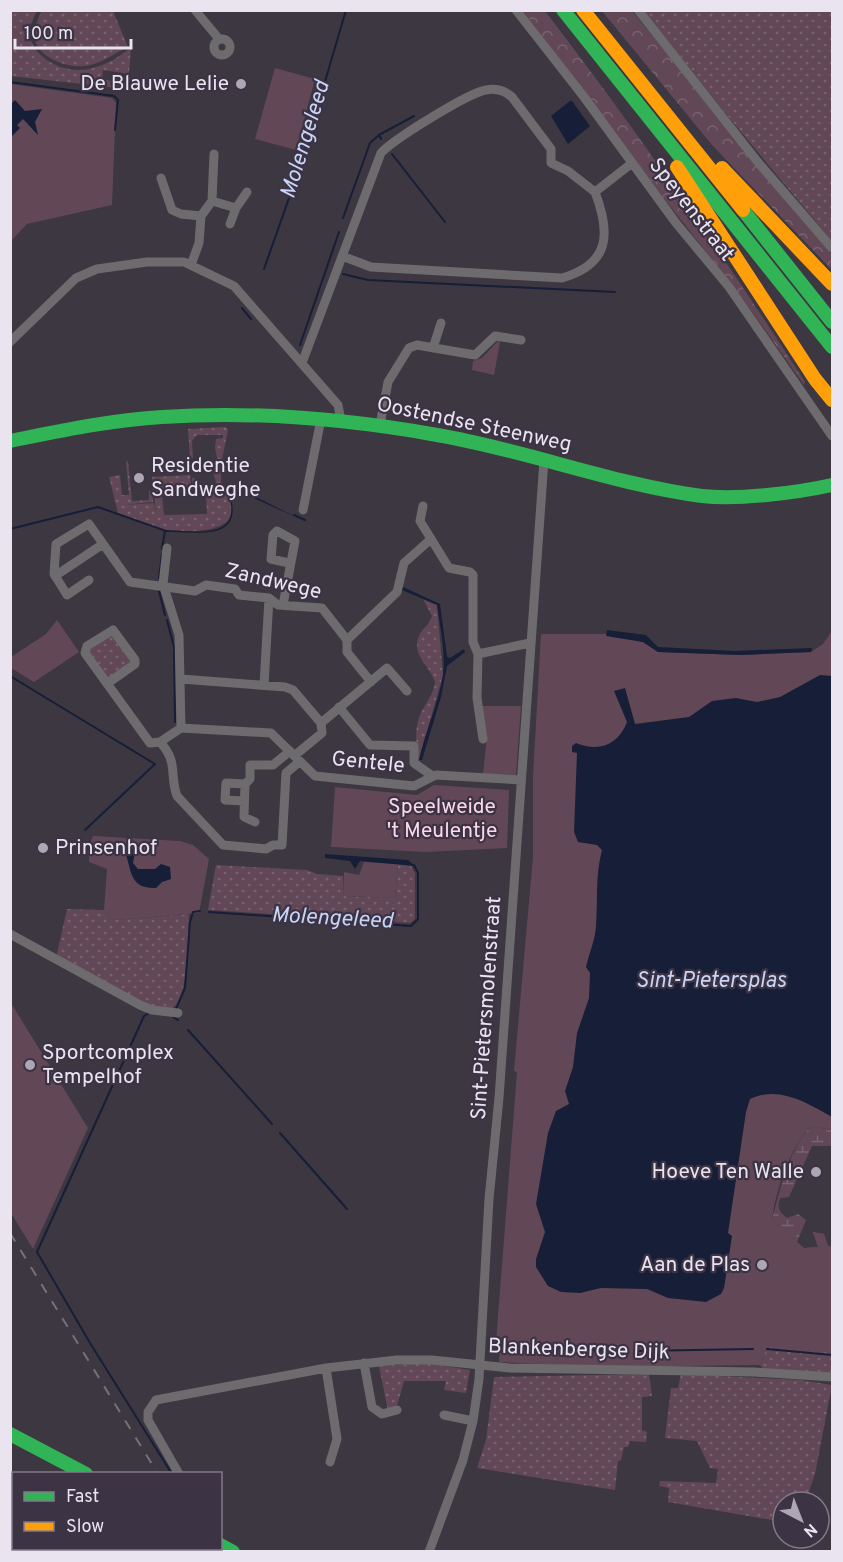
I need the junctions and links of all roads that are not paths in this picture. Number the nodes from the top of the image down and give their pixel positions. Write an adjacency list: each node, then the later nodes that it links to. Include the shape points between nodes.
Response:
1 (195, 10): 6 (street)
2 (516, 10): 10 (street, Speyenstraat)
3 (563, 10): 7 (main road)
4 (583, 10): 8 (main road)
5 (638, 10): 18 (street, via 757,161)
6 (217, 36)
7 (647, 114): 26 (main road); 29 (main road, via 661,145)
8 (683, 135): 21 (main road, via 699,144); 22 (main road)
9 (214, 154): 14 (street)
10 (632, 163): 13 (street); 33 (street, Speyenstraat, via 729,287)
11 (160, 178): 16 (street, via 172,210)
12 (247, 192): 15 (street)
13 (595, 192): 19 (street, via 606,228 604,243 597,258 581,273 562,278 371,267); 19 (street, via 551,163 551,149 508,93 483,90 402,135 381,153)
14 (212, 201): 15 (street); 16 (street)
15 (236, 208): 17 (street)
16 (201, 216): 20 (street, via 199,243)
17 (230, 224)
18 (832, 248)
19 (342, 256): 28 (street)
20 (191, 265): 25 (street, via 147,262 97,269 76,278); 28 (street, via 234,286)
21 (832, 284)
22 (832, 322)
23 (441, 324): 27 (street)
24 (521, 339): 27 (street, via 495,336 475,355)
25 (10, 342)
26 (832, 347)
27 (433, 348): 32 (street, via 412,346 405,352 388,382)
28 (302, 363): 31 (street, via 338,405)
29 (832, 400)
30 (321, 419): 31 (main road, Oostendse Steenweg); 34 (main road, Oostendse Steenweg, via 255,415 162,417); 40 (street)
31 (341, 421): 32 (main road, Oostendse Steenweg)
32 (380, 425): 35 (main road, Oostendse Steenweg)
33 (832, 436)
34 (10, 441)
35 (544, 460): 38 (main road, Oostendse Steenweg, via 684,494 724,497); 51 (street, Sint-Pietersmolenstraat)
36 (832, 474): 38 (main road, Oostendse Steenweg)
37 (832, 485): 38 (main road, Oostendse Steenweg)
38 (784, 492)
39 (423, 506): 41 (street, via 420,521)
40 (303, 510)
41 (431, 539): 50 (street, via 404,563 397,592); 52 (street, via 449,568 473,575 473,642)
42 (103, 544): 45 (street); 45 (street, Zandwege, via 89,524 56,544); 47 (street, Zandwege, via 130,582)
43 (167, 548): 47 (street)
44 (290, 563): 49 (street)
45 (55, 576): 46 (street, via 67,595)
46 (89, 580)
47 (164, 587): 48 (street, Zandwege, via 195,591 206,585 235,589 239,595); 53 (street, via 179,635)
48 (269, 597): 49 (street, Zandwege); 56 (street)
49 (283, 605): 50 (street, Zandwege, via 322,608)
50 (347, 640): 54 (street, Zandwege, via 346,652)
51 (530, 643): 52 (street); 65 (street, Sint-Pietersmolenstraat)
52 (478, 654): 61 (street, via 477,698)
53 (181, 679): 56 (street); 60 (street)
54 (371, 682): 57 (street, via 387,668); 58 (street)
55 (108, 683): 55 (street, via 85,649 113,630 135,664); 62 (street)
56 (264, 685): 59 (street, via 293,690)
57 (407, 691)
58 (339, 707): 59 (street); 64 (street, via 370,745 414,746 414,762)
59 (321, 723): 63 (street, via 322,733)
60 (181, 728): 62 (street); 63 (street, Gentele, via 271,733)
61 (483, 739)
62 (155, 743): 63 (street, via 169,752 174,764 173,787 177,796 223,845 266,849 273,844 282,845 286,773)
63 (294, 756): 64 (street, Gentele, via 315,776 414,786); 66 (street, via 273,765 250,765 250,778)
64 (432, 775): 65 (street, Gentele)
65 (521, 780): 72 (street, Sint-Pietersmolenstraat)
66 (245, 784): 67 (street); 67 (street, via 226,783 225,800)
67 (244, 801): 68 (street, via 244,817)
68 (255, 822)
69 (10, 934): 70 (street, via 140,1005)
70 (178, 1013)
71 (364, 1363): 72 (street, Blankenbergse Dijk, via 432,1360); 73 (street, Blankenbergse Dijk); 75 (street, via 372,1407 381,1414)
72 (479, 1366): 74 (street, Blankenbergse Dijk); 77 (street, Sint-Pietersmolenstraat)
73 (326, 1368): 79 (street, via 337,1439); 81 (street, Blankenbergse Dijk, via 156,1400 148,1420)
74 (832, 1377)
75 (397, 1410)
76 (444, 1415): 77 (street)
77 (473, 1421): 82 (street, Sint-Pietersmolenstraat, via 463,1460)
78 (10, 1434): 80 (main road)
79 (330, 1462)
80 (84, 1472)
81 (178, 1472)
82 (429, 1551)

